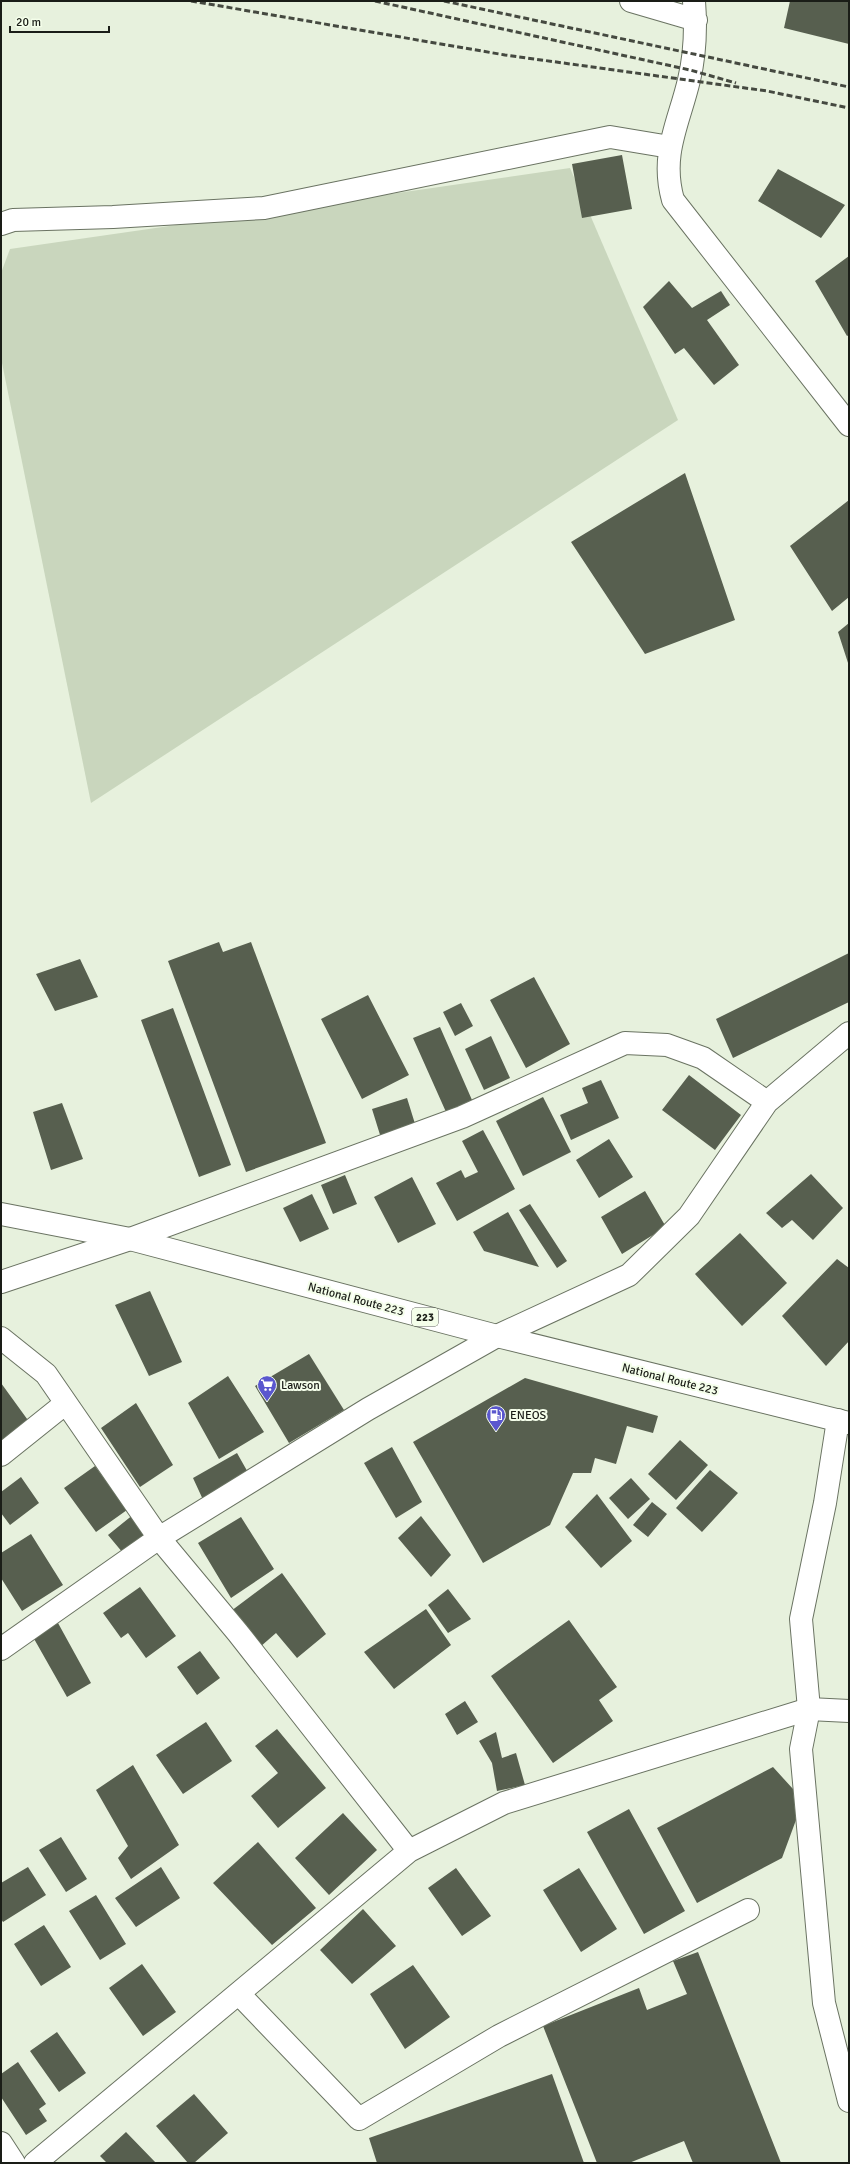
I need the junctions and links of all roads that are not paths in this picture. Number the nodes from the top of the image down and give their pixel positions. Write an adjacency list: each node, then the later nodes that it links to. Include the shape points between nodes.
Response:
1 (631, 1): 2 (main road)
2 (695, 11): 3 (main road, via 689,81)
3 (670, 147): 4 (main road, via 610,137 264,208 13,220); 5 (main road, via 667,180 673,200)
4 (1, 224)
5 (849, 425)
6 (849, 1033): 7 (main road)
7 (767, 1102): 9 (main road, via 703,1058 666,1045 625,1043 462,1117); 11 (main road, via 689,1216 629,1275)
8 (1, 1214): 9 (main road, National Route 223 / 223)
9 (130, 1239): 10 (main road); 11 (main road, National Route 223 / 223)
10 (1, 1282)
11 (497, 1336): 14 (main road, National Route 223 / 223); 16 (main road, via 368,1409)
12 (1, 1338): 13 (main road, via 46,1374)
13 (66, 1403): 15 (main road); 16 (main road)
14 (843, 1421): 18 (main road, via 801,1619)
15 (1, 1455)
16 (159, 1538): 17 (main road); 20 (main road, via 238,1633)
17 (1, 1649)
18 (809, 1709): 19 (main road); 20 (main road, via 504,1803); 23 (main road, via 801,1749 824,2003)
19 (849, 1710)
20 (410, 1850): 22 (main road)
21 (748, 1910): 22 (main road, via 499,2036 358,2120)
22 (239, 1994): 26 (main road)
23 (849, 2100)
24 (1, 2143): 25 (main road)
25 (14, 2163)
26 (36, 2163)

